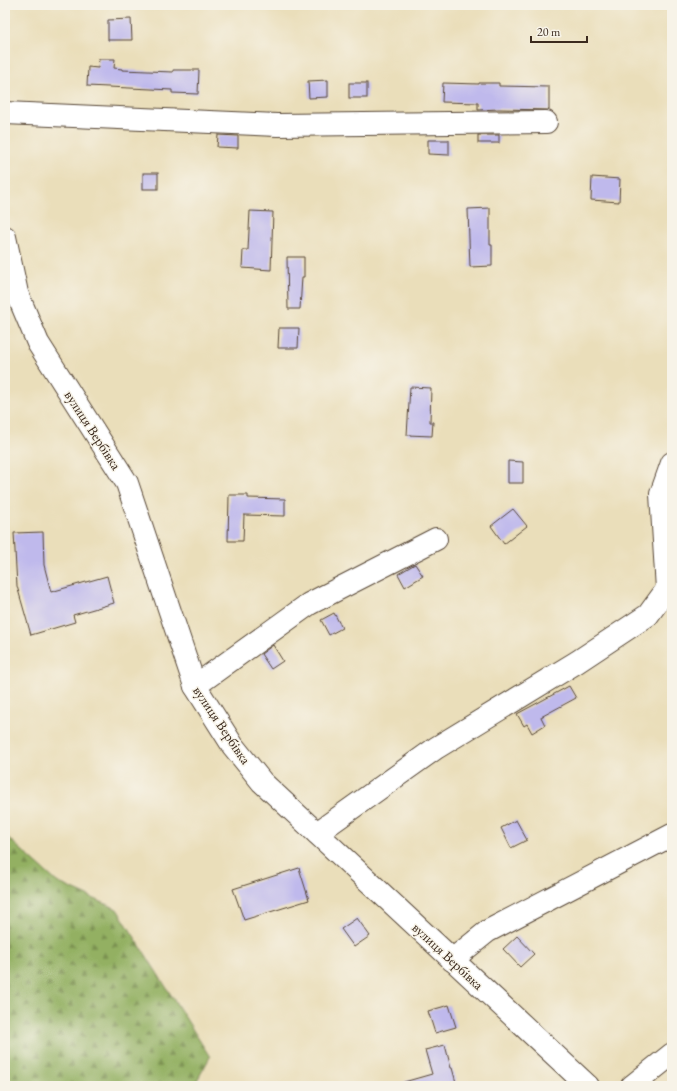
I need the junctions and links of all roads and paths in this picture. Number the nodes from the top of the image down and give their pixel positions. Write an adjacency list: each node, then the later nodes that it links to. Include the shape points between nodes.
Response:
1 (5, 113): 2 (street, via 277,125)
2 (546, 122)
3 (5, 236): 6 (street, вулиця Вербівка, via 17,294 38,343 127,483)
4 (672, 463): 7 (street, via 661,494 667,589 648,614 577,662 436,748)
5 (436, 539): 6 (street, via 308,604)
6 (195, 686): 7 (street, вулиця Вербівка, via 233,746 262,782)
7 (317, 833): 9 (street, вулиця Вербівка)
8 (672, 835): 9 (street, via 488,931)
9 (452, 960): 11 (street, вулиця Вербівка)
10 (672, 1054): 12 (street)
11 (588, 1086)
12 (632, 1086)

